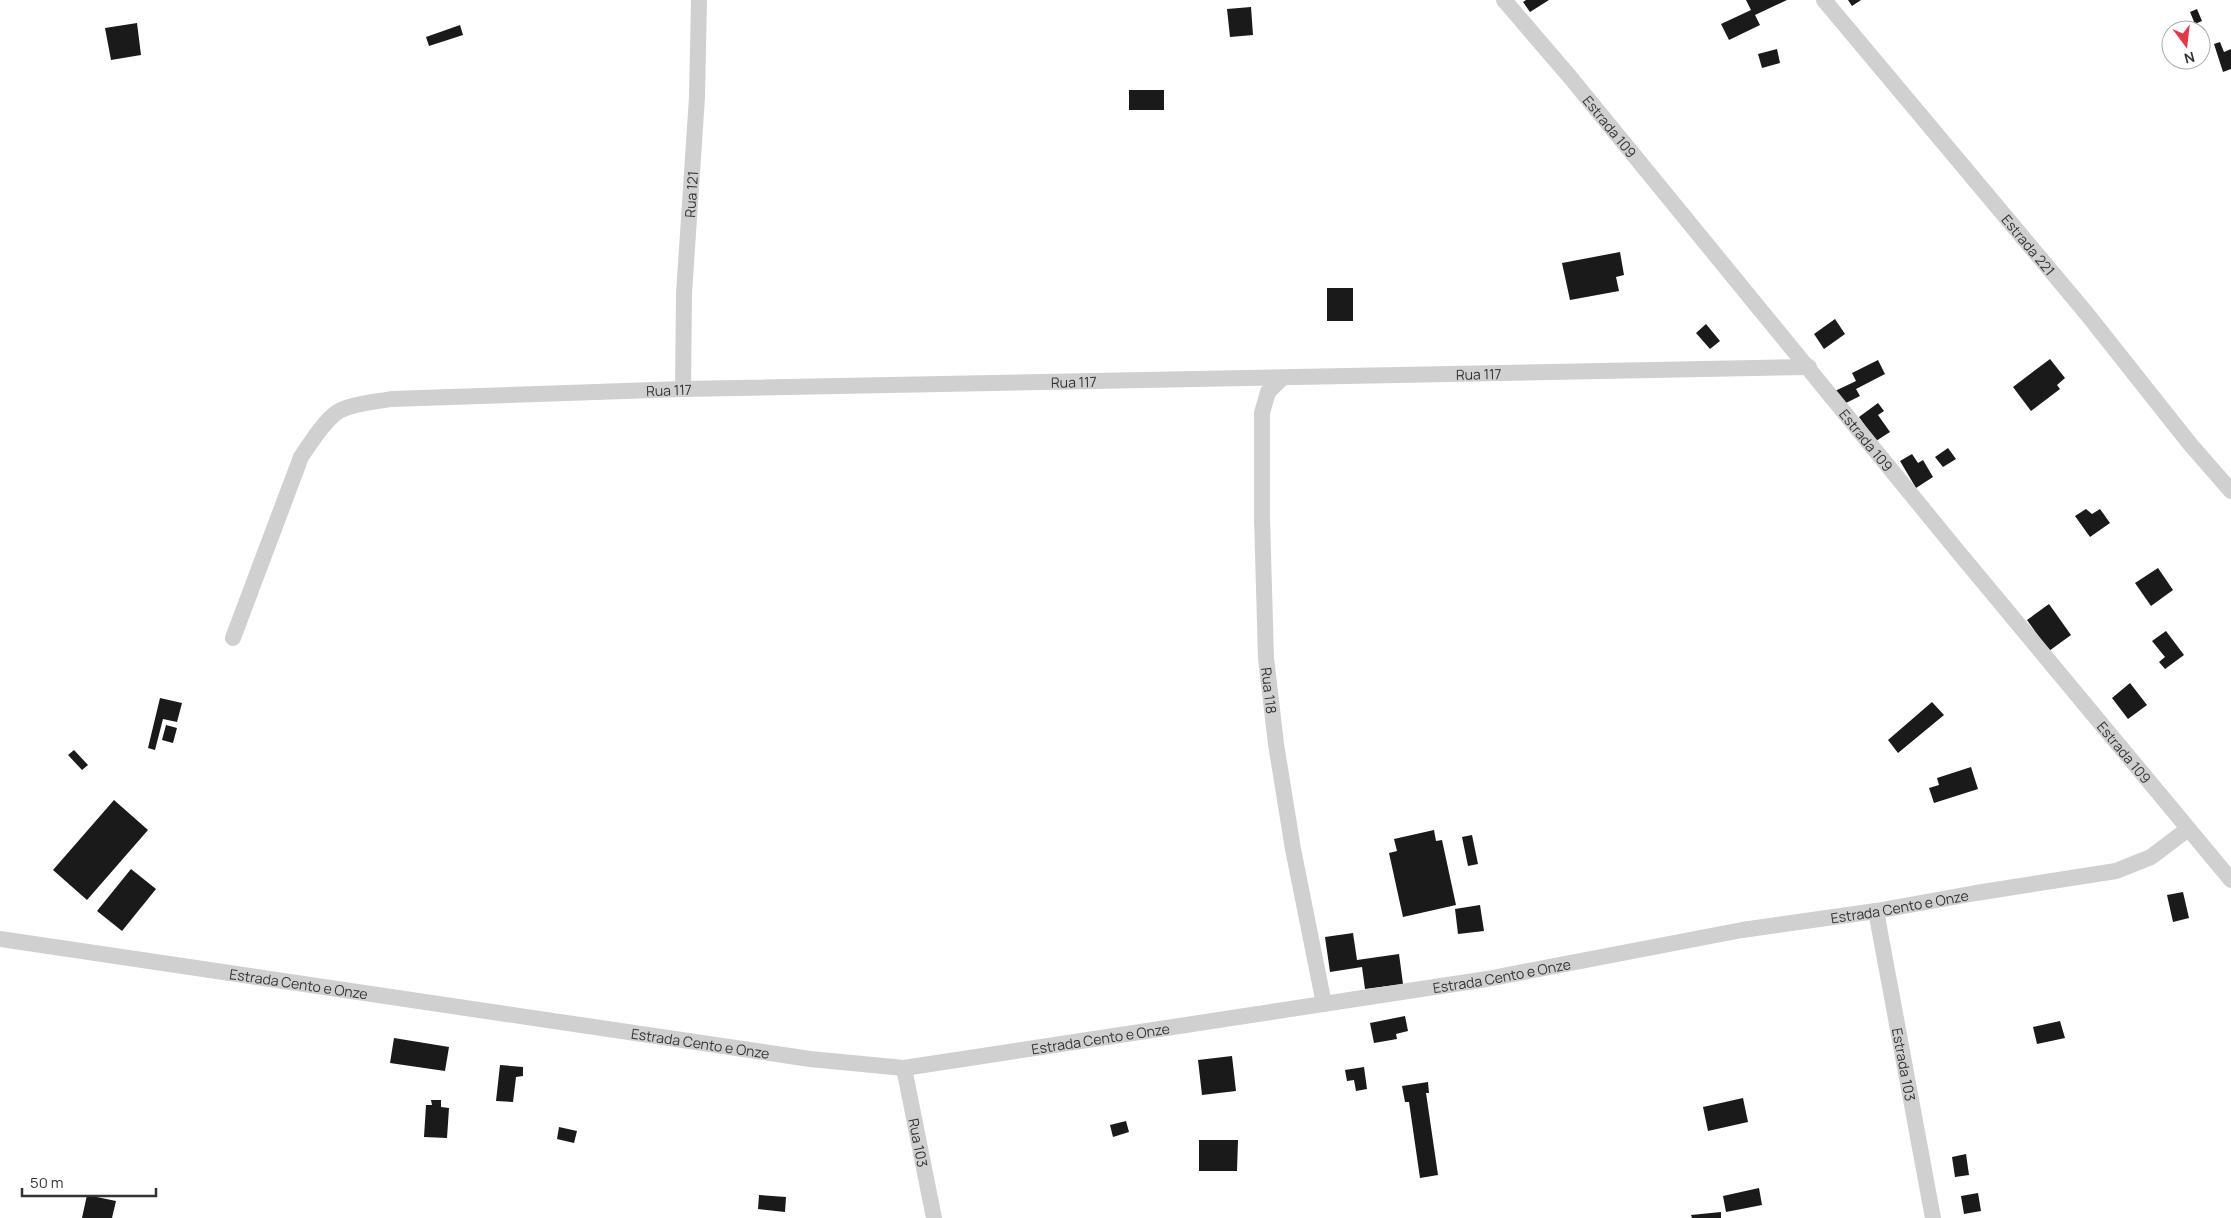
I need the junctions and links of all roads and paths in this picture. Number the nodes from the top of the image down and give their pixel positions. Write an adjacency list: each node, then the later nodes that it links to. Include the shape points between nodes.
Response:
1 (699, 0): 6 (street, Rua 121, via 698,97 684,294)
2 (1504, 0): 4 (street, Estrada 109)
3 (1824, 0): 7 (street, Estrada 221)
4 (1809, 367): 5 (street, Rua 117); 9 (street, Estrada 109)
5 (1281, 379): 6 (street, Rua 117); 13 (street, Rua 118, via 1268,392 1262,414 1266,658 1290,830)
6 (683, 389): 8 (street, Rua 117, via 391,399 340,410 318,432 301,457)
7 (2231, 491)
8 (234, 638)
9 (2188, 829): 10 (street, Estrada 109); 11 (street, Estrada Cento e Onze, via 2151,857 2116,871)
10 (2231, 880)
11 (1876, 911): 13 (street, Estrada Cento e Onze, via 1742,930 1487,978); 16 (street, Estrada 103)
12 (0, 939): 14 (street, Estrada Cento e Onze, via 800,1057)
13 (1324, 1004): 14 (street, Estrada Cento e Onze)
14 (904, 1068): 15 (street, Rua 103)
15 (934, 1218)
16 (1933, 1218)

